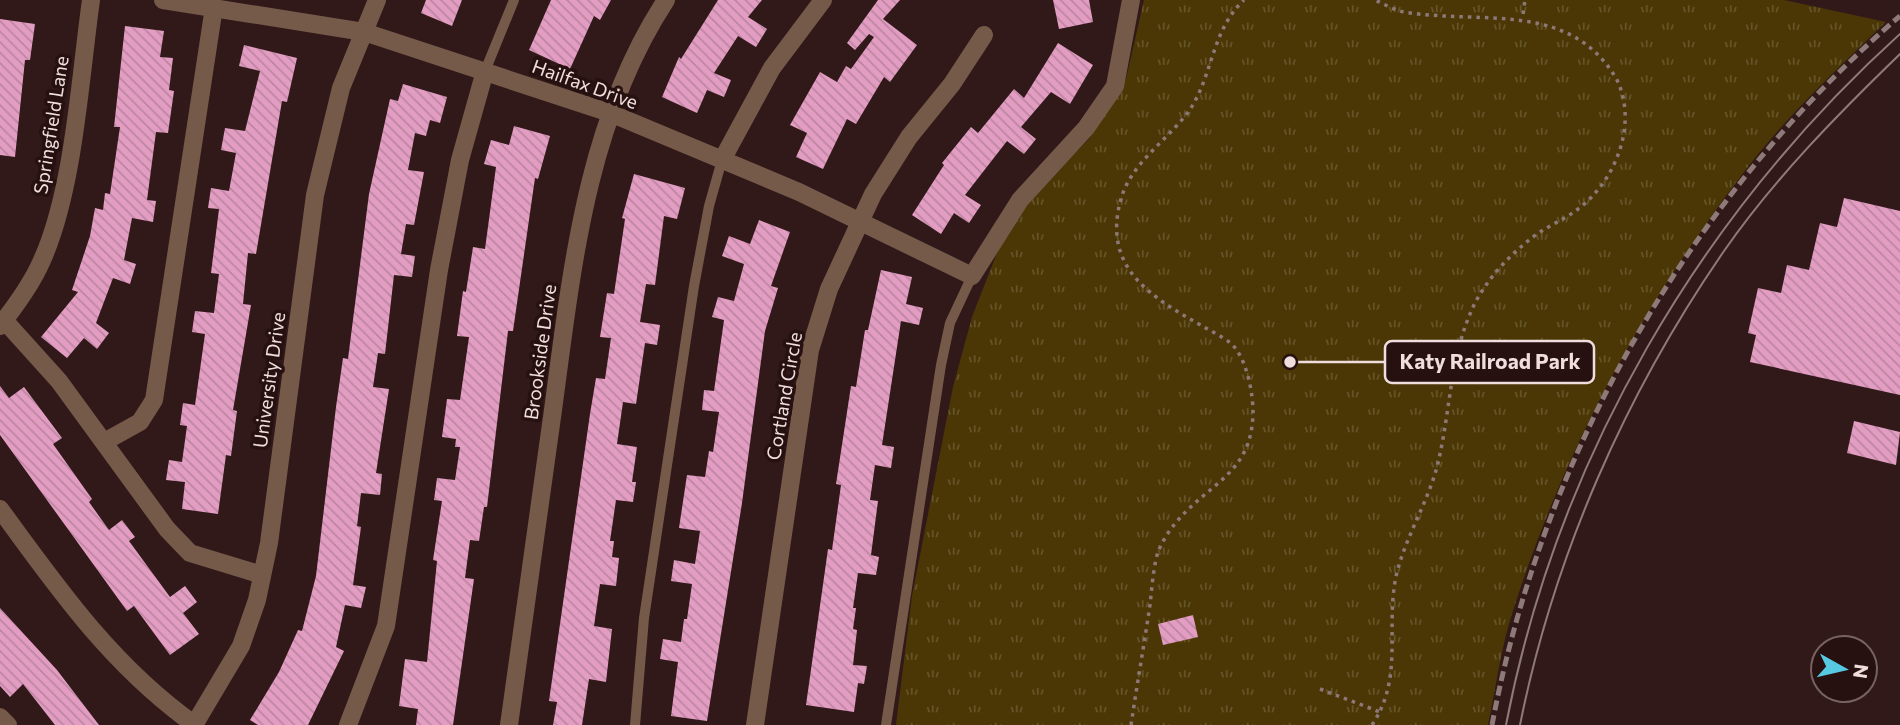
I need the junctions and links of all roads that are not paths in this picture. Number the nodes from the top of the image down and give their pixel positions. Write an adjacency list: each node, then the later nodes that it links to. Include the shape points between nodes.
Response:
1 (91, 0): 16 (street, Springfield Lane, via 64,190 44,257)
2 (163, 0): 8 (street, Hailfax Drive)
3 (377, 0): 9 (street, University Drive)
4 (514, 0): 11 (lane)
5 (666, 0): 12 (street, Brookside Drive, via 635,53)
6 (823, 0): 13 (street, via 772,68)
7 (1131, 0): 15 (street, via 1115,86 1086,128 1020,200)
8 (214, 8): 9 (street, Hailfax Drive); 17 (street, via 154,400 140,422)
9 (364, 32): 11 (street, Hailfax Drive); 19 (street, University Drive, via 341,88 315,195)
10 (984, 35): 14 (street, Cortland Circle, via 909,137)
11 (485, 71): 12 (street, Hailfax Drive); 23 (street, via 460,160 439,270 386,626)
12 (610, 113): 13 (street, Hailfax Drive); 24 (street, Brookside Drive, via 576,244)
13 (722, 160): 14 (street, Hailfax Drive); 25 (lane, via 694,286 644,618)
14 (860, 220): 15 (street, Hailfax Drive); 26 (street, Cortland Circle, via 829,289 810,350)
15 (972, 276): 27 (lane, via 950,323 941,365)
16 (2, 323): 17 (street, via 59,381)
17 (104, 442): 19 (street, via 190,554)
18 (0, 509): 22 (street, via 72,608 131,674)
19 (262, 575): 22 (street, University Drive, via 241,646)
20 (0, 717): 21 (street)
21 (8, 725)
22 (195, 725)
23 (348, 725)
24 (509, 725)
25 (635, 725)
26 (755, 725)
27 (886, 725)

